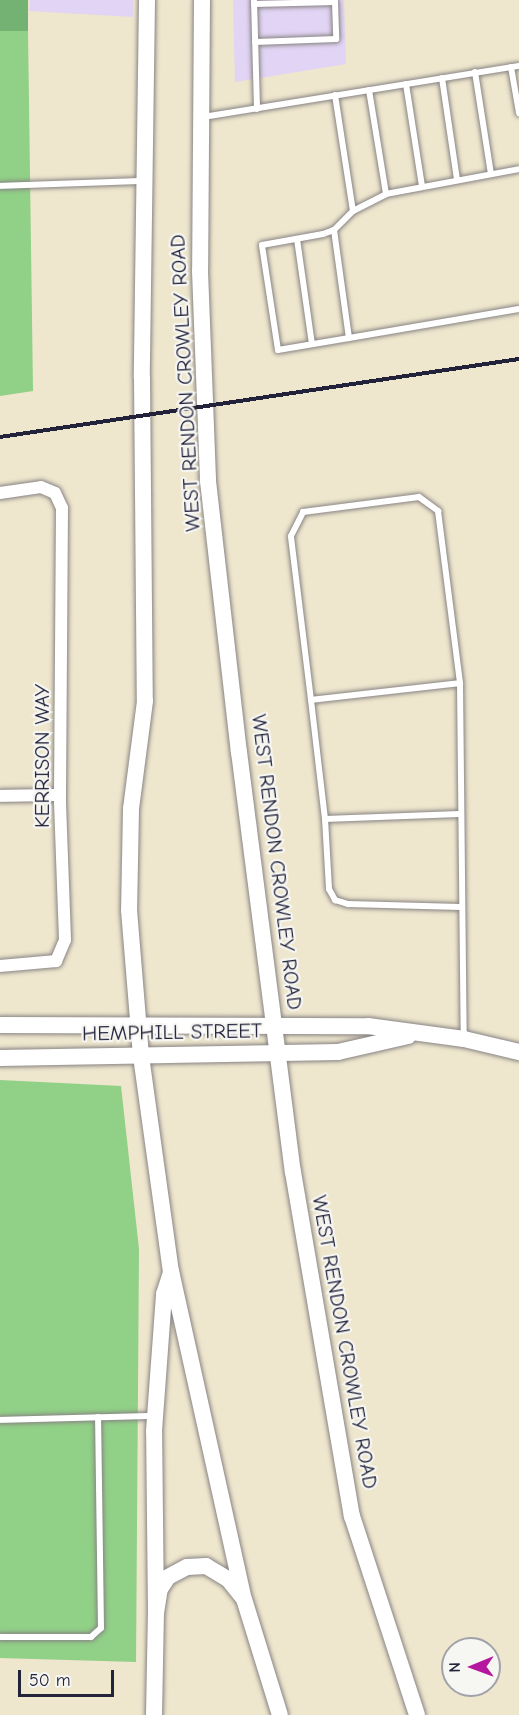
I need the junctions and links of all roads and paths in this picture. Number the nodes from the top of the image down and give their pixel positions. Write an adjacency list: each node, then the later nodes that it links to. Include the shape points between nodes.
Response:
1 (147, 0): 18 (main road, WEST RENDON CROWLEY ROAD)
2 (202, 0): 14 (main road, WEST RENDON CROWLEY ROAD)
3 (254, 2): 4 (lane); 4 (lane, via 335,2 336,39)
4 (255, 42): 12 (lane)
5 (519, 66): 6 (lane)
6 (511, 67): 7 (lane); 13 (lane)
7 (475, 72): 8 (lane); 16 (lane)
8 (442, 78): 9 (lane); 17 (lane)
9 (406, 84): 10 (lane); 20 (lane)
10 (369, 90): 11 (lane); 21 (lane)
11 (335, 95): 12 (lane); 22 (lane)
12 (256, 109): 14 (lane)
13 (519, 113)
14 (199, 118): 39 (main road, WEST RENDON CROWLEY ROAD, via 208,481)
15 (519, 170): 16 (lane)
16 (491, 174): 17 (lane)
17 (458, 180): 20 (lane)
18 (145, 181): 19 (lane); 37 (main road, WEST RENDON CROWLEY ROAD, via 145,701 131,809 129,910)
19 (0, 186)
20 (422, 186): 21 (lane)
21 (386, 194): 22 (lane)
22 (353, 211): 23 (lane)
23 (334, 230): 24 (lane); 26 (lane)
24 (297, 239): 27 (lane); 27 (lane, via 262,245 278,350)
25 (519, 309): 26 (lane)
26 (349, 338): 27 (lane)
27 (312, 344)
28 (0, 493): 31 (street, KERRISON WAY, via 41,487 55,493 62,519)
29 (460, 683): 30 (lane); 30 (lane, via 438,511 419,497 303,512 291,536); 33 (lane)
30 (311, 700): 34 (lane)
31 (60, 795): 32 (street); 36 (street, KERRISON WAY, via 65,940 62,952 56,961 44,965)
32 (0, 796)
33 (459, 814): 34 (lane); 35 (lane)
34 (325, 819): 35 (lane, via 328,889 335,900 348,904)
35 (461, 907): 41 (lane)
36 (0, 966)
37 (138, 1024): 38 (main road, HEMPHILL STREET); 39 (main road, HEMPHILL STREET); 44 (main road, WEST RENDON CROWLEY ROAD)
38 (0, 1025)
39 (275, 1025): 40 (main road, HEMPHILL STREET, via 368,1026); 43 (main road, WEST RENDON CROWLEY ROAD)
40 (415, 1035): 41 (main road, HEMPHILL STREET); 43 (main road, HEMPHILL STREET, via 338,1052)
41 (464, 1039): 42 (main road, HEMPHILL STREET)
42 (519, 1052)
43 (278, 1053): 44 (main road, HEMPHILL STREET); 55 (main road, WEST RENDON CROWLEY ROAD, via 293,1172 352,1516)
44 (141, 1056): 45 (main road, HEMPHILL STREET); 46 (main road, WEST RENDON CROWLEY ROAD)
45 (0, 1058)
46 (171, 1271): 47 (main road, via 164,1294); 50 (main road, WEST RENDON CROWLEY ROAD)
47 (155, 1416): 48 (lane); 51 (main road)
48 (98, 1417): 49 (lane); 52 (lane, via 101,1628 91,1636)
49 (0, 1420)
50 (244, 1599): 51 (main road, via 215,1569 187,1567 168,1577 160,1589); 54 (main road, WEST RENDON CROWLEY ROAD)
51 (156, 1613): 53 (main road)
52 (0, 1637)
53 (154, 1715)
54 (280, 1715)
55 (417, 1715)

